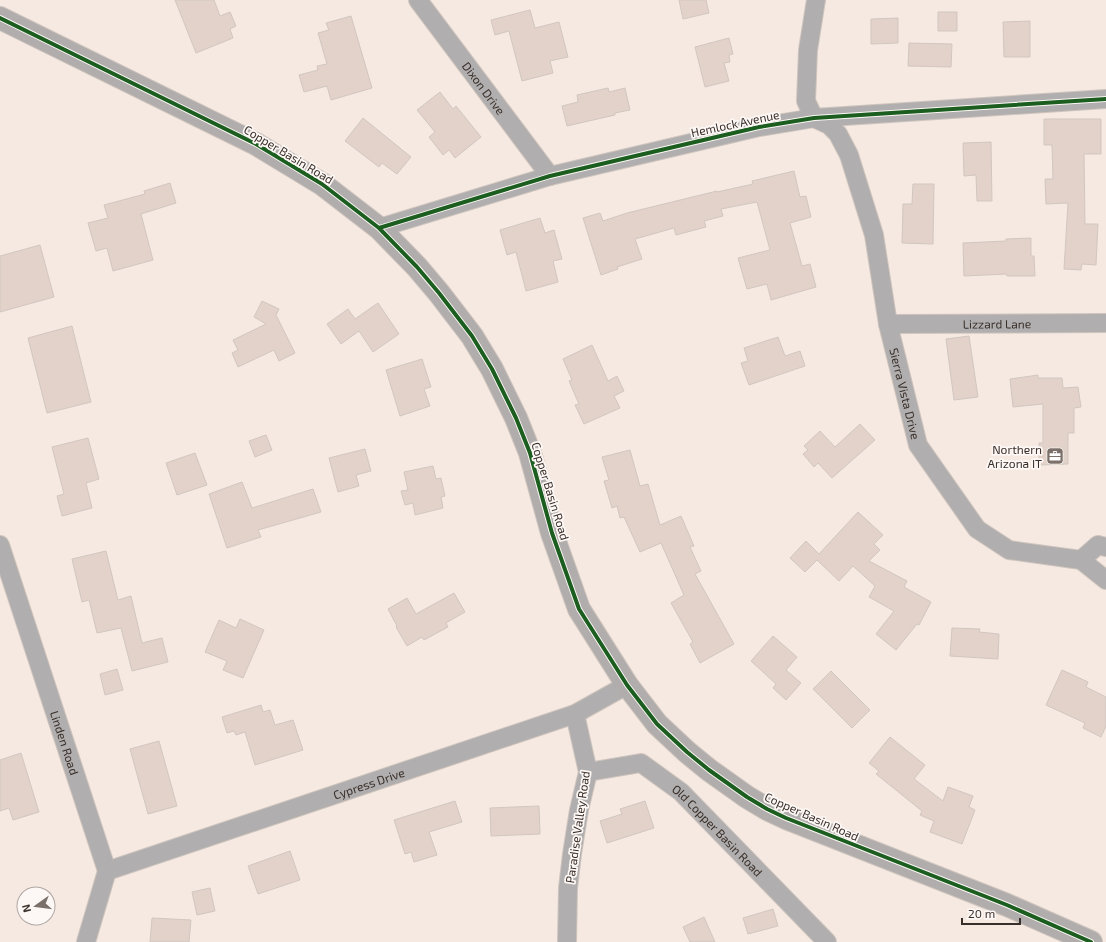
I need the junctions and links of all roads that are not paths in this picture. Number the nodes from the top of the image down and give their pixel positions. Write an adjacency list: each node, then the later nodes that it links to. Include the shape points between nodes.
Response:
1 (418, 0): 6 (street, Dixon Drive)
2 (816, 0): 5 (street, via 808,50 806,101)
3 (0, 18): 7 (street, Copper Basin Road, via 256,144 322,184)
4 (1106, 99): 5 (street, Hemlock Avenue)
5 (814, 118): 6 (street, Hemlock Avenue, via 759,127); 9 (street, Sierra Vista Drive, via 829,125 838,134 849,155 874,235)
6 (550, 176): 7 (street, Hemlock Avenue)
7 (379, 228): 14 (street, Copper Basin Road, via 439,293 472,336 492,369 530,453 552,533 579,609)
8 (1106, 323): 9 (street, Lizzard Lane)
9 (888, 324): 12 (street, Sierra Vista Drive, via 918,445 977,529 1010,550)
10 (0, 545): 17 (street, Linden Road)
11 (1106, 546): 12 (street, via 1098,545)
12 (1081, 560): 13 (street)
13 (1106, 580)
14 (627, 685): 15 (street, Cypress Drive); 21 (street, Copper Basin Road, via 657,724 687,752 767,809 1007,905)
15 (575, 714): 16 (street, Paradise Valley Road); 17 (street, Cypress Drive)
16 (588, 772): 19 (street, Paradise Valley Road, via 572,854 568,888); 20 (street, Old Copper Basin Road, via 641,763 681,792)
17 (107, 871): 18 (street)
18 (86, 942)
19 (567, 942)
20 (827, 942)
21 (1091, 942)

